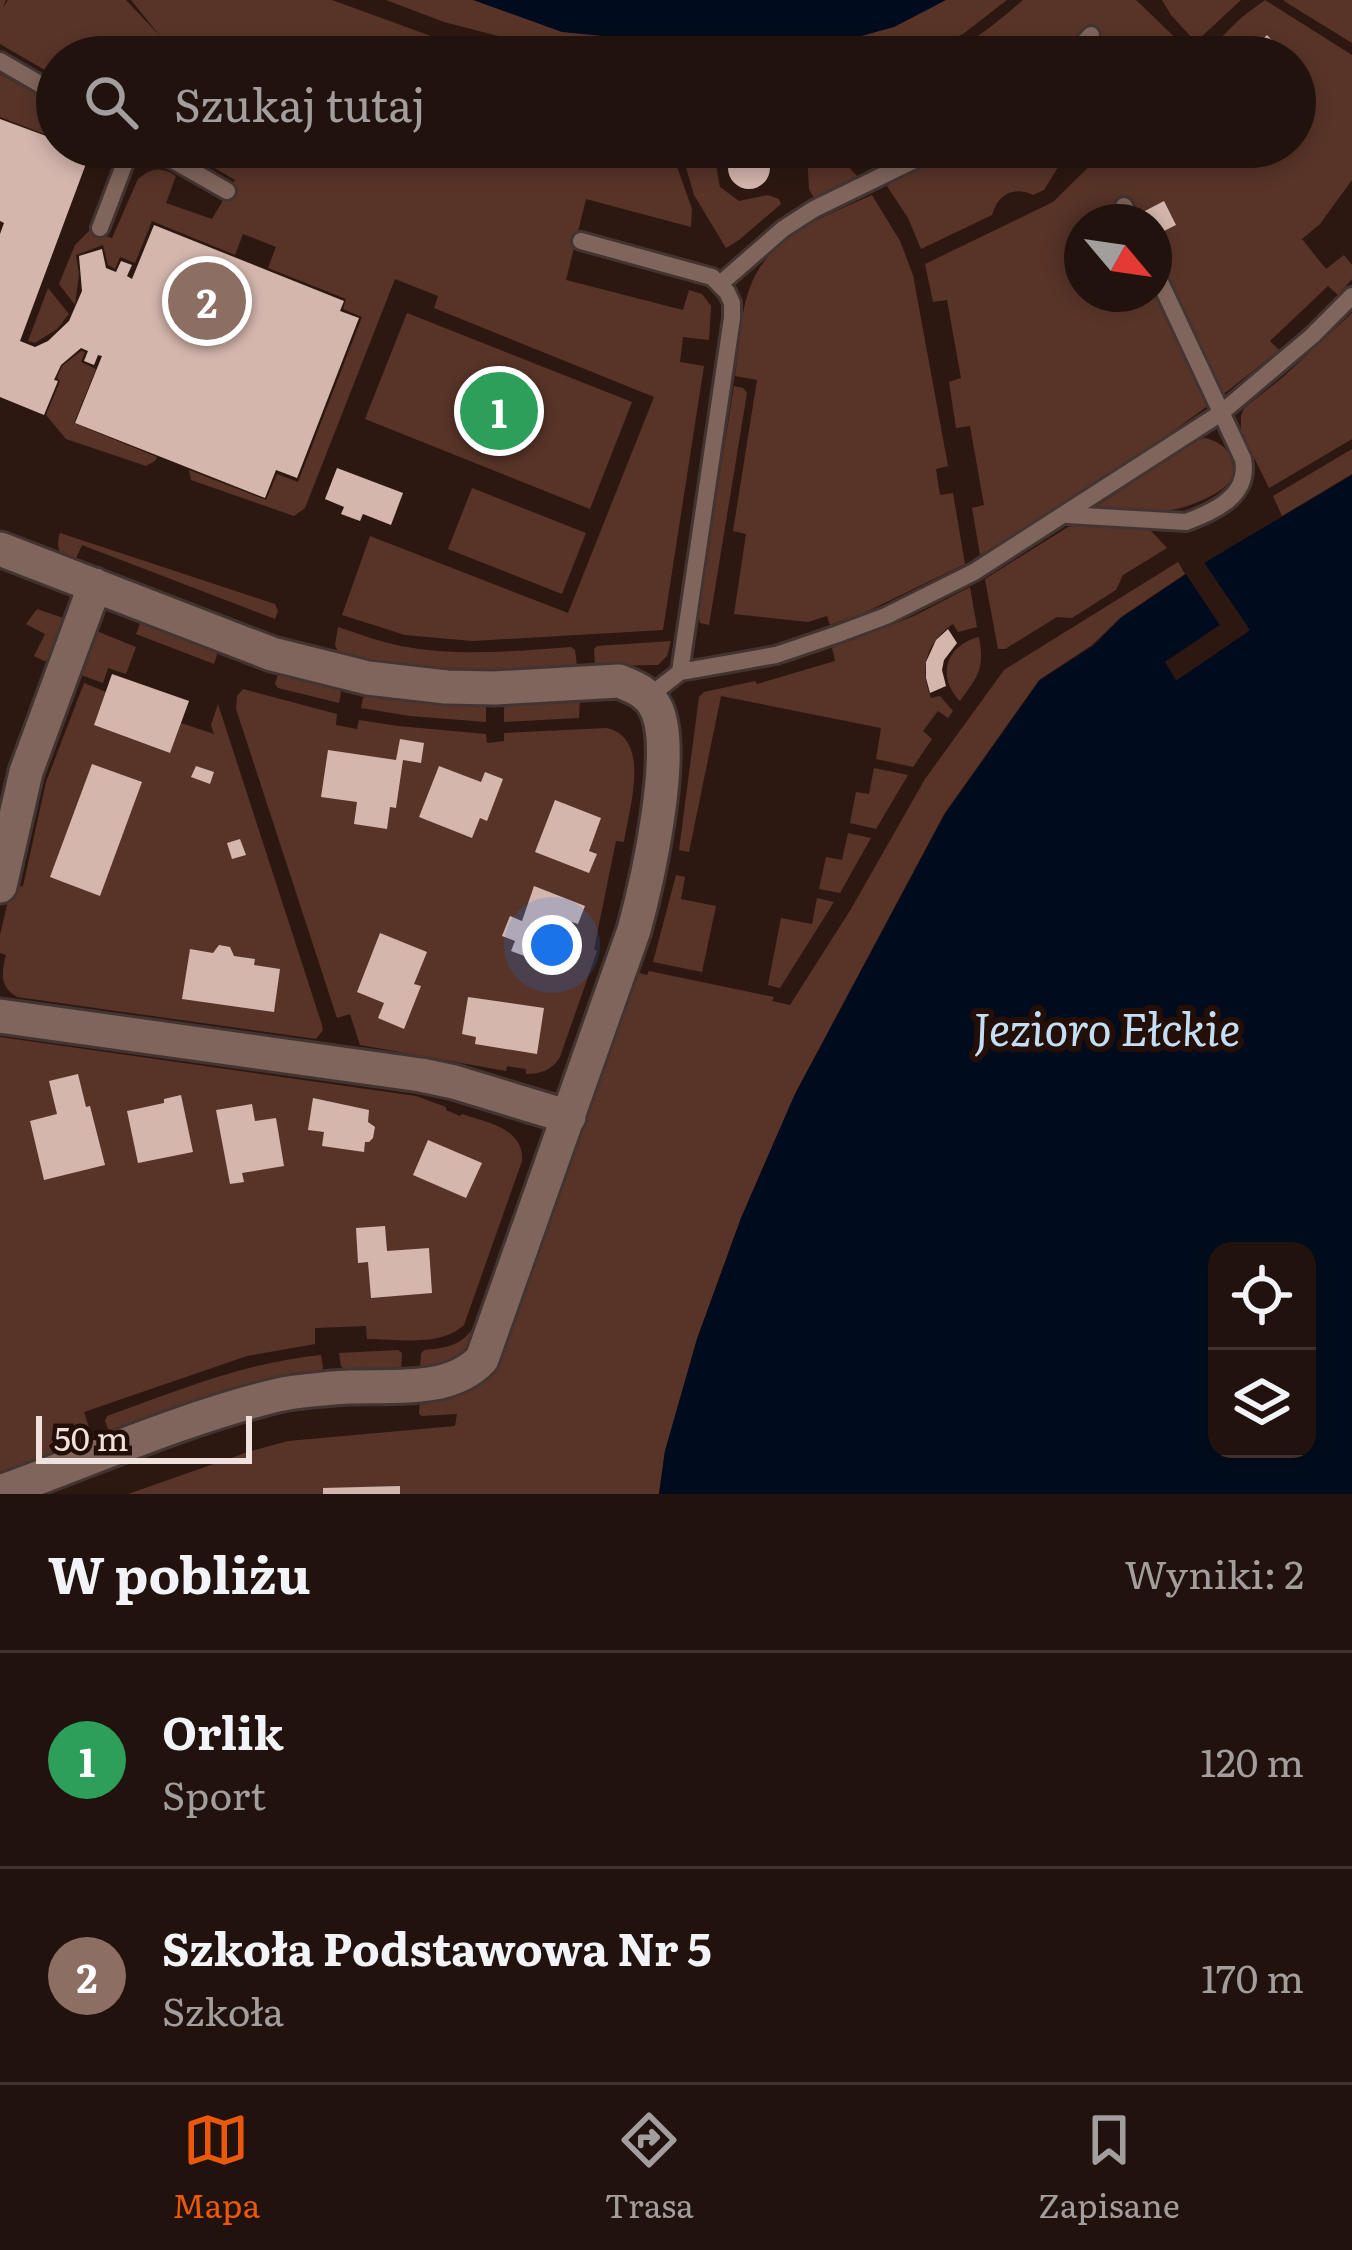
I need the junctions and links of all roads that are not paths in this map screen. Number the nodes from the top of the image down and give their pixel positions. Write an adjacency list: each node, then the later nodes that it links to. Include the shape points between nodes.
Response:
1 (0, 61): 2 (lane)
2 (36, 82)
3 (123, 168): 7 (lane)
4 (187, 168): 6 (lane)
5 (898, 168): 9 (lane, via 783,229)
6 (227, 191)
7 (100, 228)
8 (580, 241): 9 (lane, via 702,272)
9 (720, 284): 16 (lane, via 733,318)
10 (1352, 296): 12 (lane)
11 (1172, 308): 12 (lane)
12 (1221, 413): 13 (lane); 13 (lane, via 1243,460 1236,495 1186,522)
13 (1066, 514): 16 (lane, via 886,616 776,655)
14 (0, 549): 15 (street)
15 (95, 585): 17 (street, via 272,654 368,678 462,687 619,681); 18 (street, via 26,772)
16 (680, 672): 17 (lane)
17 (648, 697): 20 (street, via 663,754 651,860)
18 (0, 886)
19 (0, 1016): 20 (street, via 421,1075)
20 (569, 1117): 21 (street, via 475,1366 441,1383 282,1394 170,1430)
21 (70, 1482): 22 (street)
22 (0, 1492)

